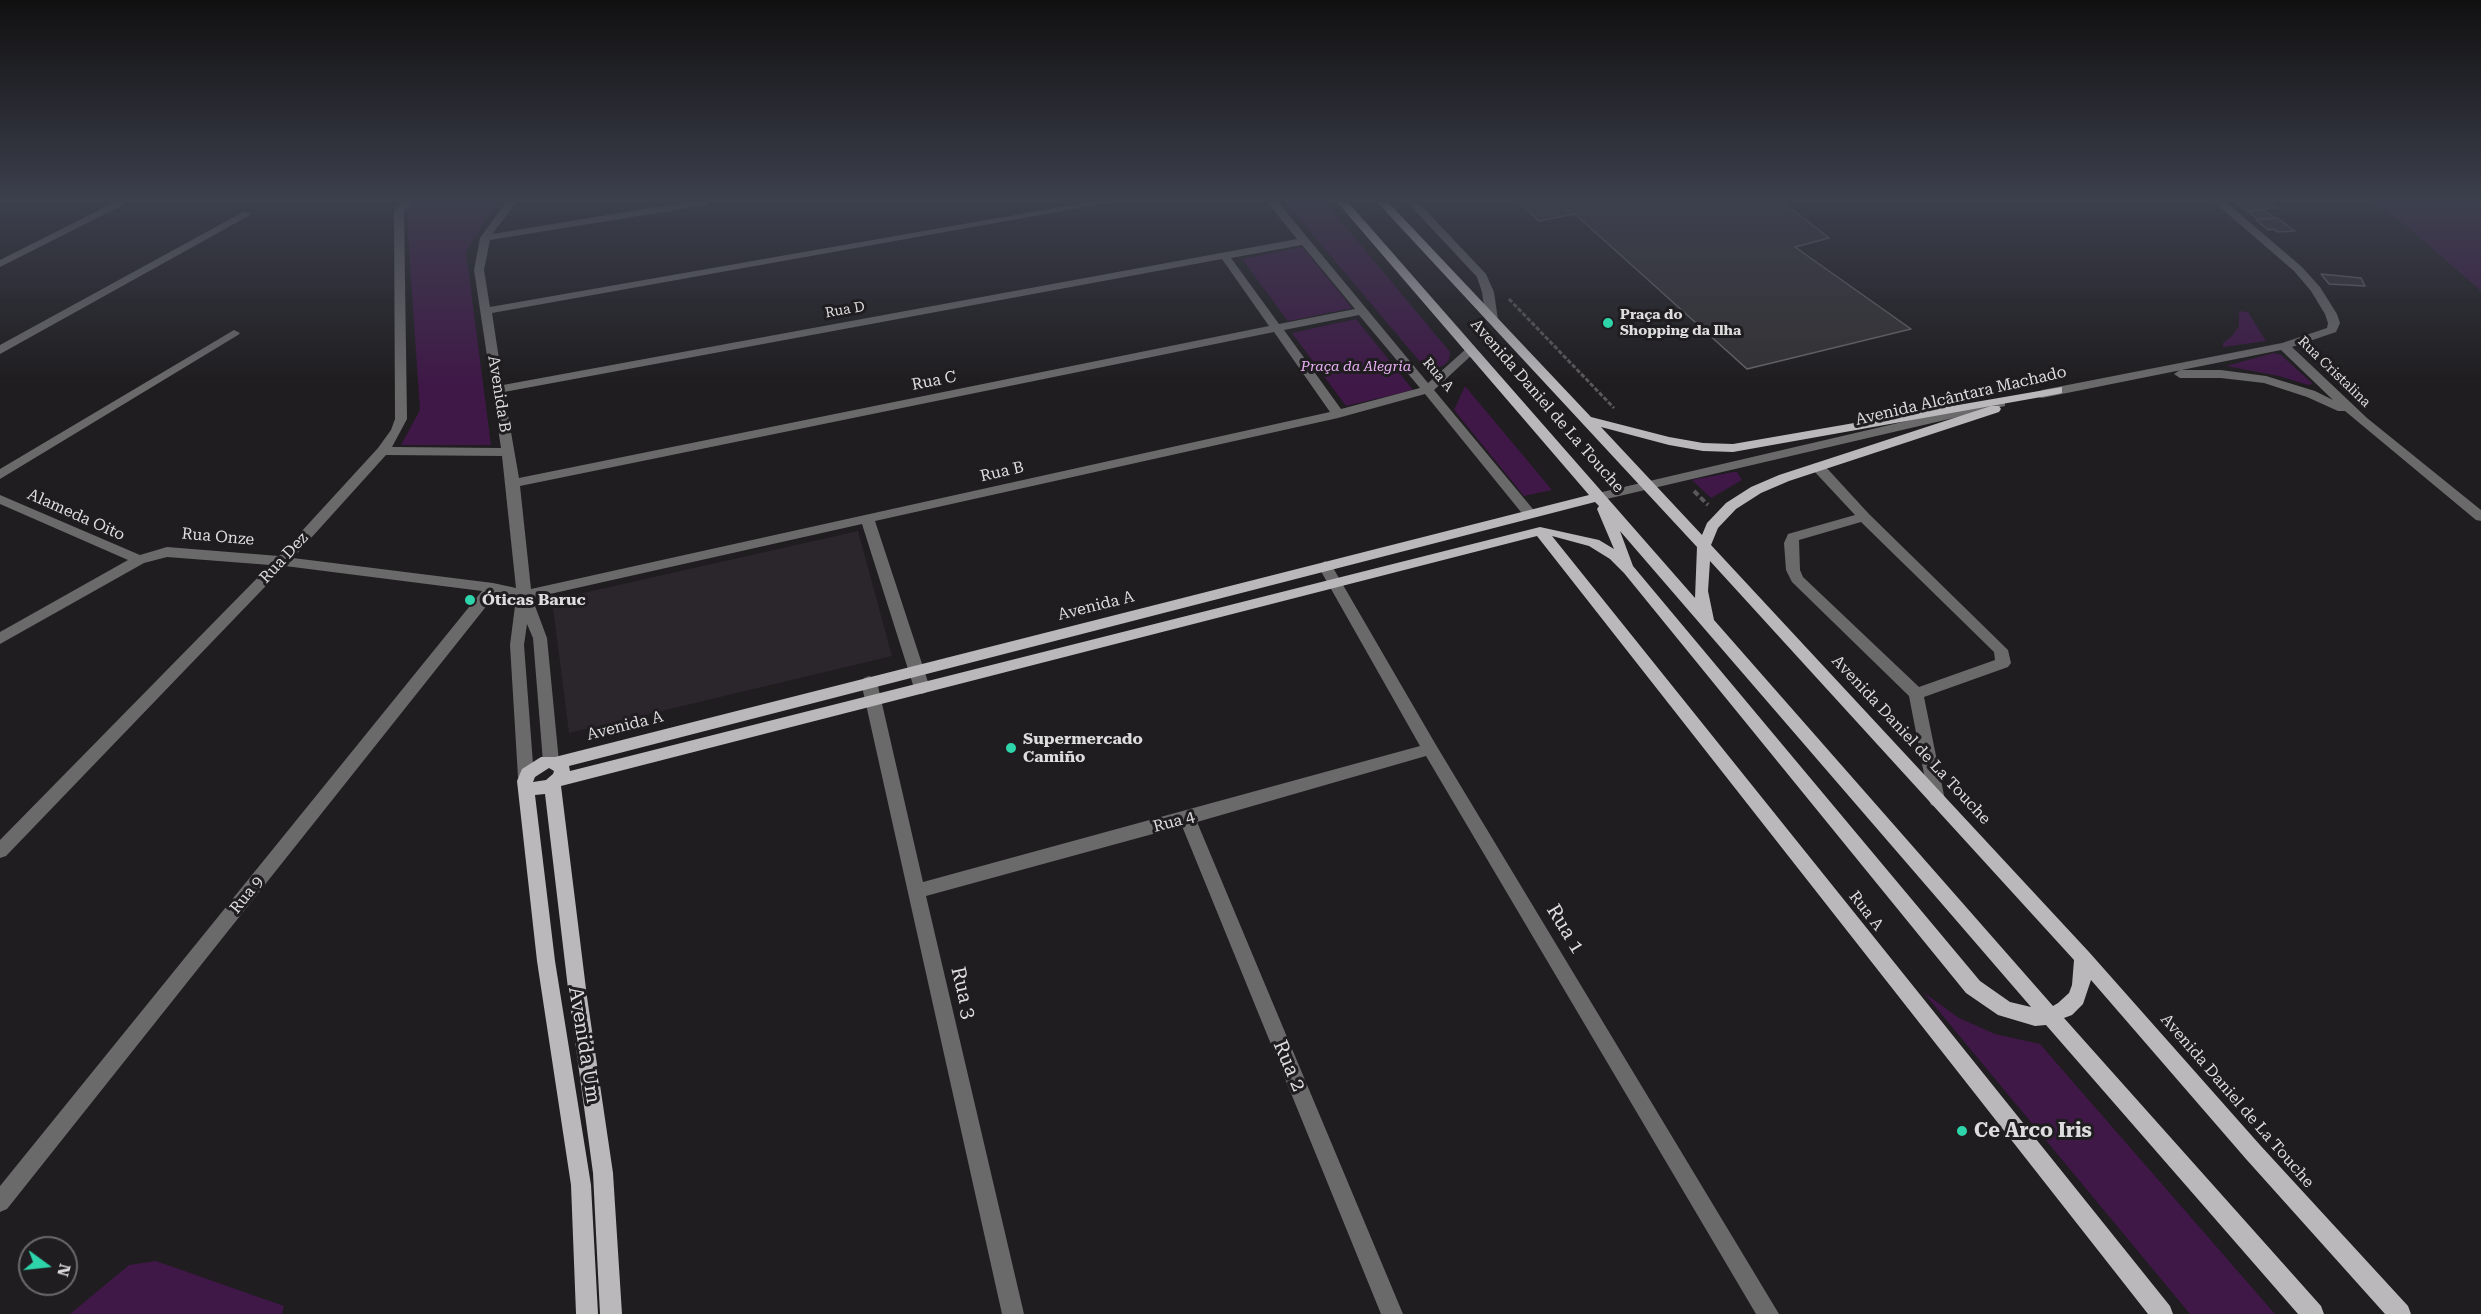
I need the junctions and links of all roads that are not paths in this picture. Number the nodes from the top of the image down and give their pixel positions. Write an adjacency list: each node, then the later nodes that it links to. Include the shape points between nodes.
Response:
1 (157, 263): 18 (street)
2 (400, 263): 27 (street, Rua Dez, via 401,419)
3 (479, 263): 12 (street, Avenida B)
4 (757, 263): 12 (street)
5 (1179, 263): 21 (street, Rua D)
6 (1230, 263): 15 (street)
7 (1322, 263): 13 (street, Rua A)
8 (1395, 263): 19 (main road, Avenida Daniel de La Touche)
9 (1439, 263): 14 (main road, Avenida Daniel de La Touche)
10 (1470, 263): 14 (street, via 1482,276)
11 (2292, 263): 17 (street, Rua Cristalina, via 2316,290 2334,326 2329,332)
12 (484, 311): 21 (street, Avenida B)
13 (1362, 311): 15 (street, Rua C); 22 (street, Rua A)
14 (1492, 320): 25 (main road, Avenida Daniel de La Touche)
15 (1276, 329): 24 (street); 31 (street, Rua C)
16 (234, 333): 30 (street)
17 (2284, 346): 20 (street, Avenida Alcântara Machado); 26 (street, Rua Cristalina)
18 (0, 350)
19 (1471, 350): 22 (street, Rua B); 33 (main road, Avenida Daniel de La Touche)
20 (2135, 375): 23 (street, Avenida Alcântara Machado); 26 (street, via 2221,374 2266,381 2311,394)
21 (499, 390): 28 (street, Avenida B)
22 (1427, 390): 24 (street, Rua B); 35 (street, Rua A)
23 (2058, 390): 25 (main road, via 1733,448 1669,441); 29 (main road); 32 (street, Avenida Alcântara Machado)
24 (1338, 414): 38 (street, Rua B)
25 (1585, 419): 32 (main road, Avenida Daniel de La Touche)
26 (2362, 421): 37 (street, Rua Cristalina)
27 (383, 451): 28 (street); 42 (street, Rua Dez)
28 (508, 452): 31 (street, Avenida B)
29 (1818, 466): 36 (street); 40 (main road, via 1768,484 1737,501 1712,526)
30 (0, 475)
31 (513, 483): 47 (street, Avenida B)
32 (1647, 484): 33 (street, Avenida A); 40 (main road, Avenida Daniel de La Touche)
33 (1598, 497): 35 (main road, Avenida A); 44 (main road); 48 (main road, Avenida Daniel de La Touche)
34 (0, 499): 41 (street, Alameda Oito)
35 (1530, 514): 43 (main road, Avenida A)
36 (1863, 517): 53 (street, via 1793,537 1793,570 1797,579); 53 (street, via 2001,650 2003,663)
37 (2481, 517)
38 (867, 519): 47 (street, Rua B); 50 (street)
39 (1540, 531): 44 (main road, via 1594,543); 45 (main road, Avenida A); 70 (main road, Rua A)
40 (1704, 546): 48 (main road, via 1701,591); 58 (main road, Avenida Daniel de La Touche)
41 (140, 560): 42 (street, Rua Onze, via 179,552); 49 (street, Rua Onze)
42 (282, 561): 46 (street, Rua Onze); 60 (street, Rua Dez)
43 (1325, 566): 45 (street, Rua 1); 50 (main road, Avenida A)
44 (1629, 570): 63 (main road, via 1973,987 2005,1009 2035,1017)
45 (1334, 584): 51 (main road, Avenida A); 54 (street, Rua 1)
46 (493, 588): 47 (street, Rua Onze); 64 (street, Rua 9)
47 (524, 596): 55 (street, Avenida B, via 540,638); 56 (street, Avenida B, via 517,645)
48 (1707, 621): 63 (main road, Avenida Daniel de La Touche)
49 (0, 639)
50 (916, 670): 51 (street); 52 (main road, Avenida A)
51 (922, 688): 52 (main road, Avenida A)
52 (871, 692): 55 (main road, Avenida A); 57 (main road, Avenida A); 61 (street, Rua 3)
53 (1916, 694): 58 (street)
54 (1430, 749): 59 (street, Rua 4); 69 (street, Rua 1)
55 (553, 762): 56 (main road, Avenida A, via 536,766); 57 (main road, Avenida Um, via 562,768)
56 (526, 781): 57 (main road, Avenida A, via 535,789); 65 (main road, Avenida Um, via 546,961 581,1185)
57 (555, 783): 66 (main road, Avenida Um, via 578,997 603,1173)
58 (1937, 800): 62 (main road, Avenida Daniel de La Touche)
59 (1187, 818): 61 (street, Rua 4); 68 (street, Rua 2)
60 (0, 851)
61 (916, 891): 67 (street, Rua 3)
62 (2083, 958): 63 (main road, via 2076,998); 72 (main road, Avenida Daniel de La Touche)
63 (2050, 1016): 71 (main road, Avenida Daniel de La Touche)
64 (0, 1202)
65 (586, 1314)
66 (611, 1314)
67 (1013, 1314)
68 (1392, 1314)
69 (1768, 1314)
70 (2162, 1314)
71 (2313, 1314)
72 (2400, 1314)

